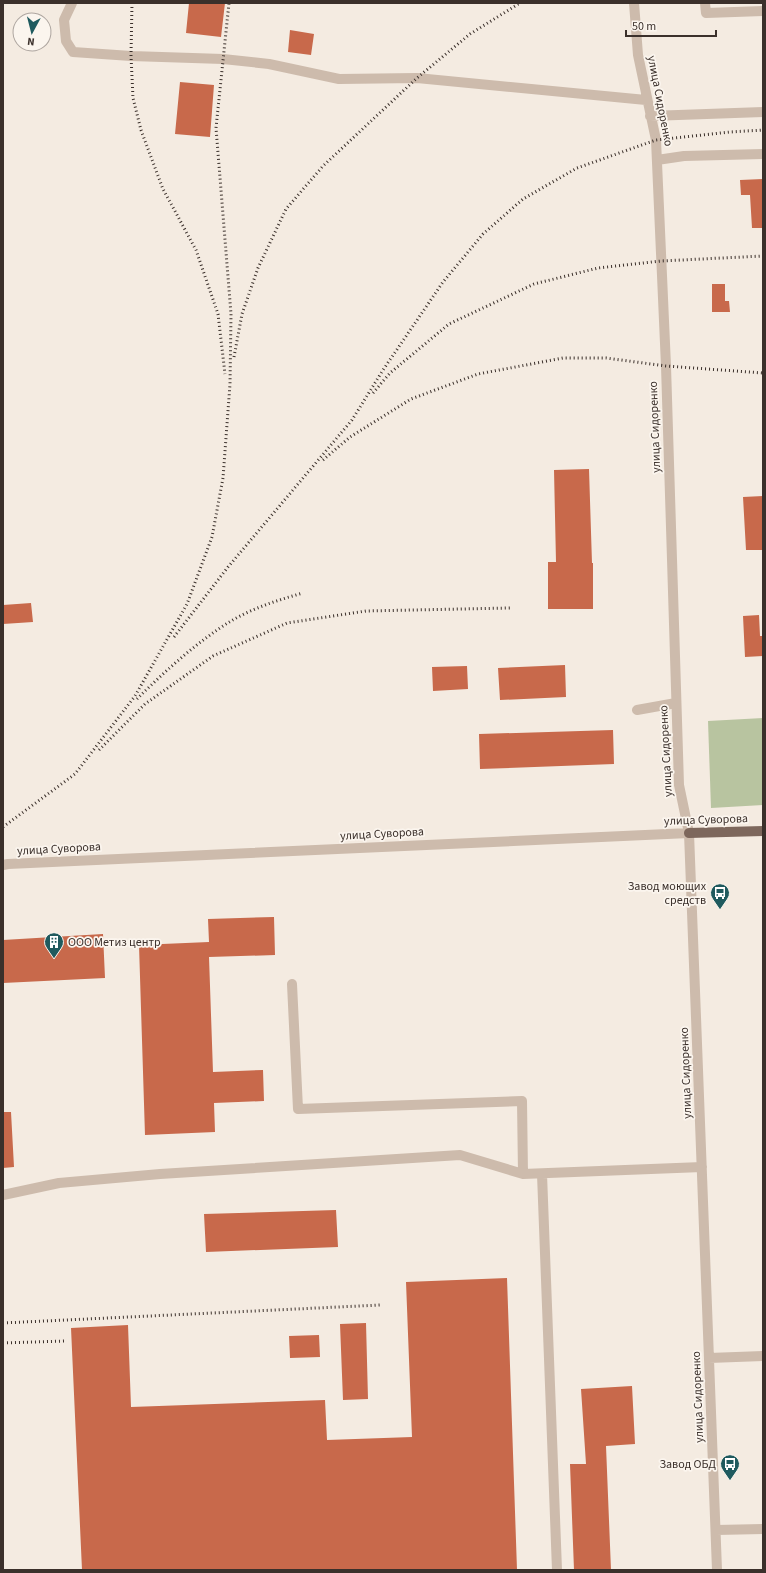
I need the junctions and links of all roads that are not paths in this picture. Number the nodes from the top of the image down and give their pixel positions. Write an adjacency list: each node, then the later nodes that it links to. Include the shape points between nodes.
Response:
1 (72, 3): 5 (street, via 64,20 66,41 73,52 223,59 269,64 339,79 417,78)
2 (634, 3): 5 (street, улица Сидоренко, via 638,55)
3 (705, 3): 4 (street, via 706,13)
4 (763, 11)
5 (646, 100): 7 (street, улица Сидоренко)
6 (763, 112): 7 (street)
7 (650, 116): 9 (street, улица Сидоренко, via 656,140)
8 (763, 154): 9 (street, via 684,156)
9 (657, 160): 10 (street, улица Сидоренко)
10 (676, 703): 11 (street); 13 (street, улица Сидоренко, via 679,785)
11 (637, 710)
12 (763, 831): 13 (main road, улица Суворова)
13 (689, 834): 14 (street, улица Суворова); 16 (street, улица Сидоренко)
14 (5, 863)
15 (292, 984): 17 (street, via 298,1109 522,1100)
16 (702, 1167): 18 (street); 21 (street, улица Сидоренко)
17 (523, 1174): 18 (street); 19 (street, via 460,1155 160,1174 59,1184)
18 (542, 1174): 24 (street)
19 (3, 1196)
20 (763, 1356): 21 (street)
21 (709, 1358): 23 (street, улица Сидоренко)
22 (763, 1529): 23 (street)
23 (716, 1530): 25 (street, улица Сидоренко)
24 (557, 1570)
25 (717, 1570)

